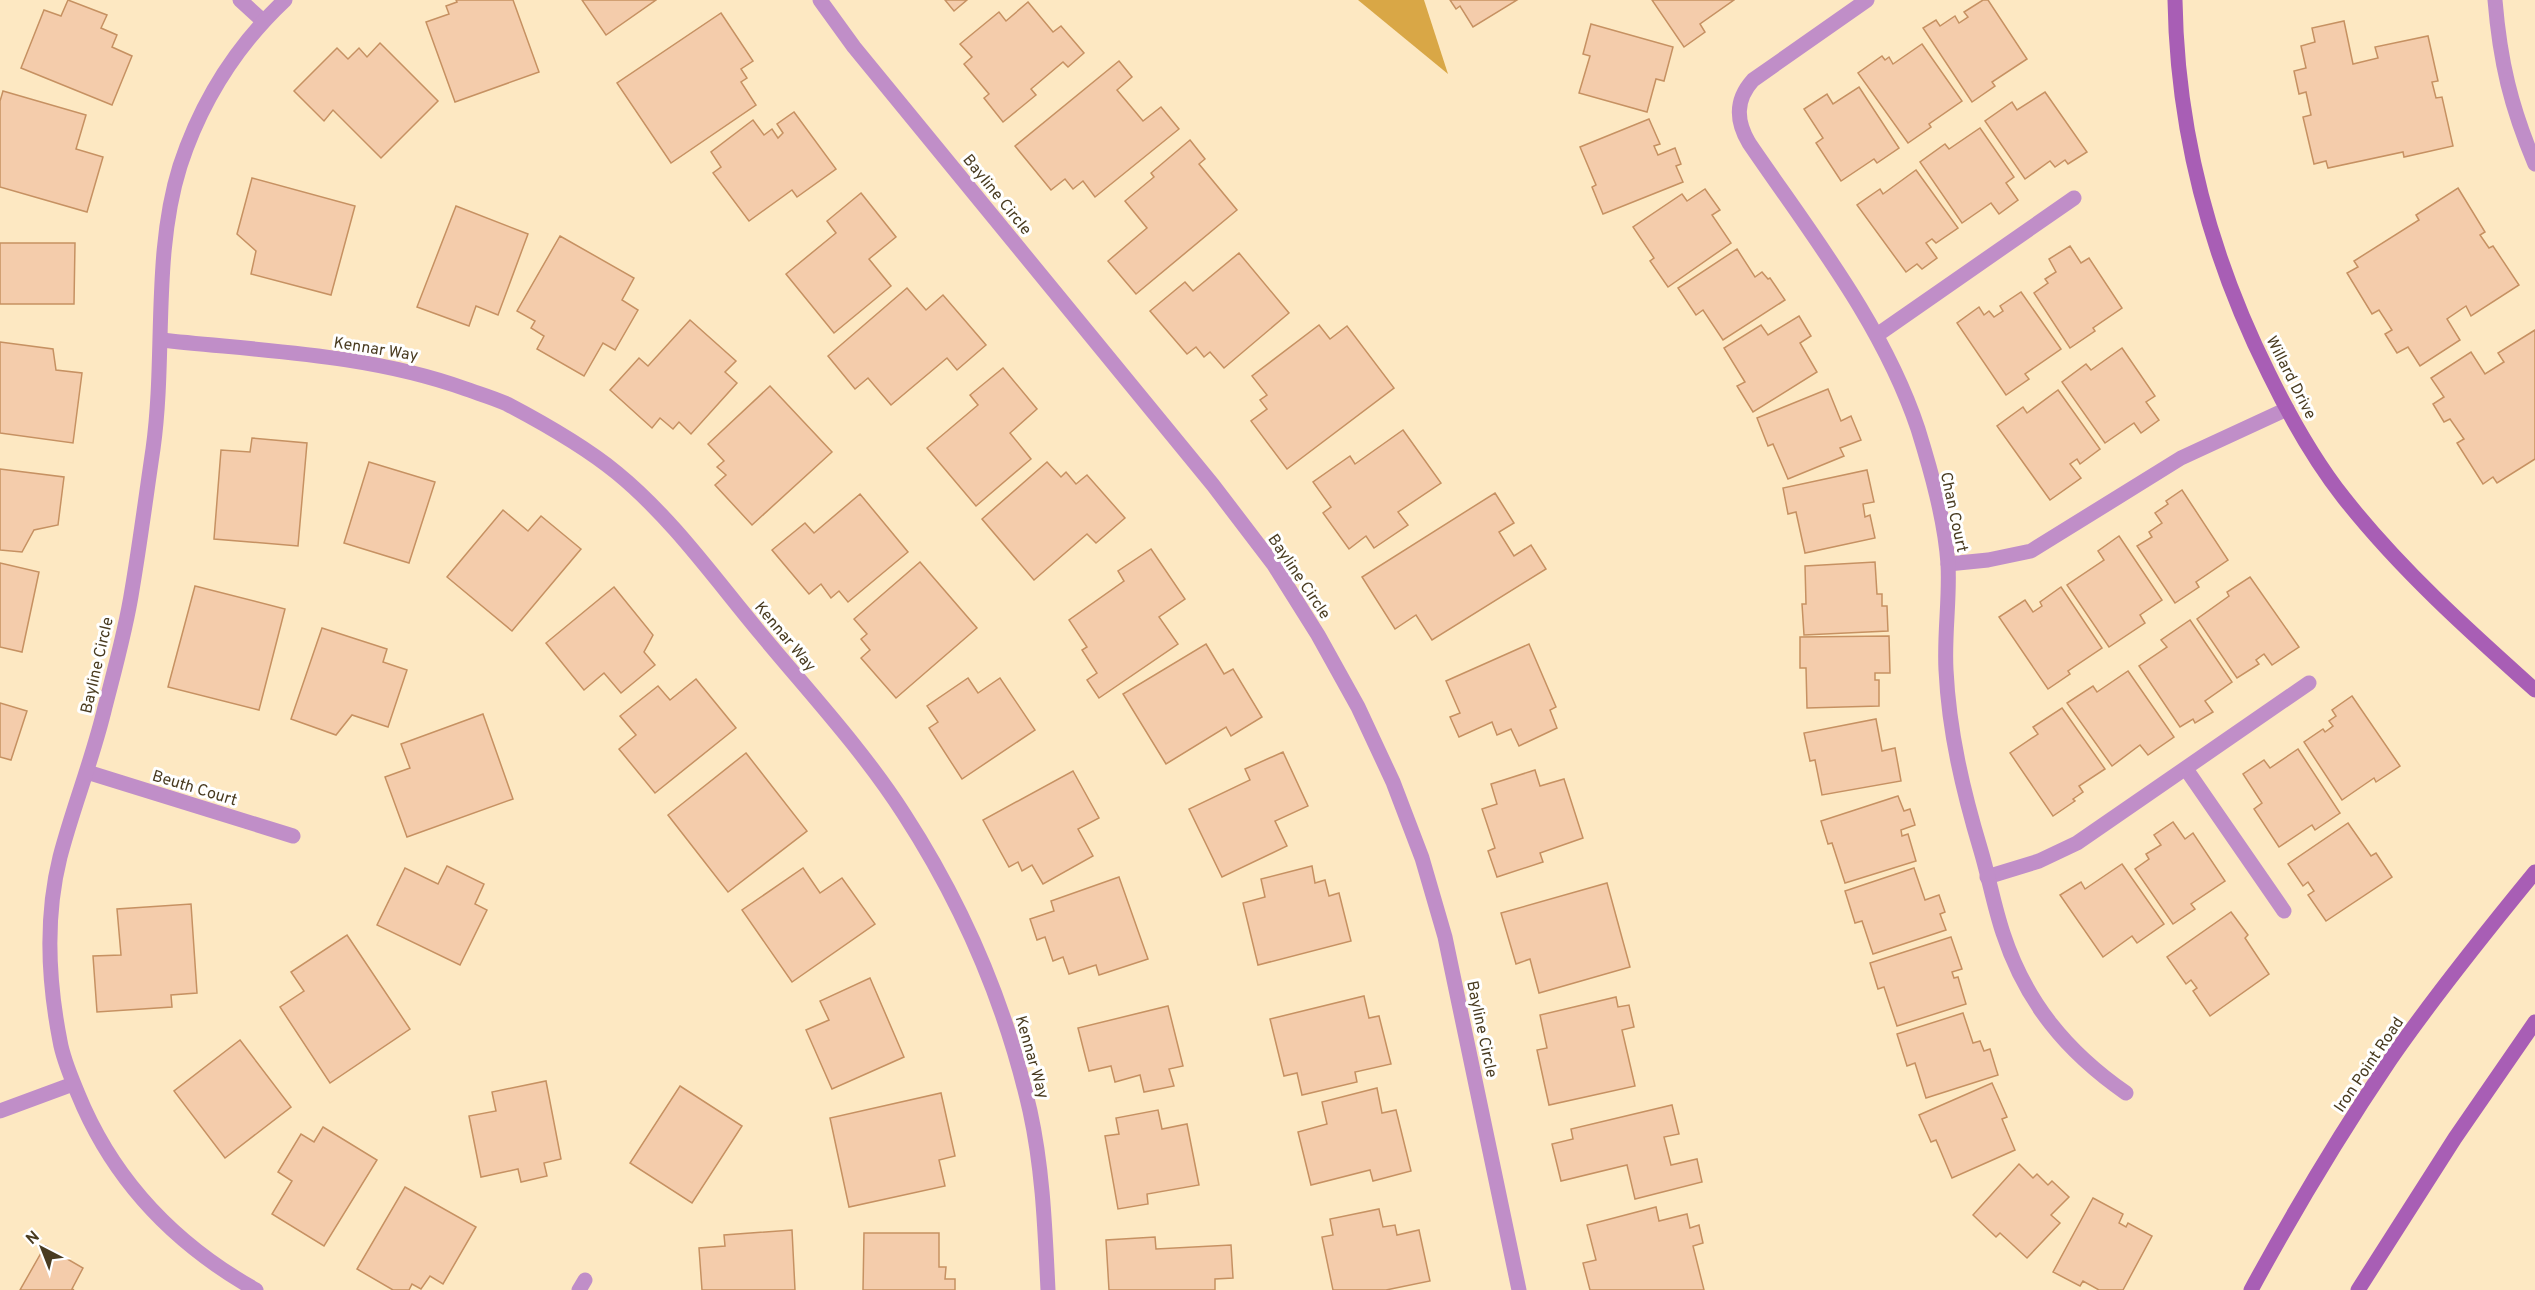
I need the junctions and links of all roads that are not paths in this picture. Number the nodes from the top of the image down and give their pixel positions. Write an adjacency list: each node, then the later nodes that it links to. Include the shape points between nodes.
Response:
1 (240, 0): 7 (street)
2 (285, 0): 7 (street, Bayline Circle)
3 (820, 0): 28 (street, Bayline Circle, via 854,47 1214,485 1274,565 1358,707 1422,858 1445,937)
4 (1867, 0): 10 (street, Chan Court, via 1753,80 1738,106 1749,143)
5 (2175, 0): 12 (main road, Willard Drive, via 2176,56 2185,122 2210,230 2229,286)
6 (2495, 0): 8 (street, via 2500,56 2514,114)
7 (263, 21): 11 (street, Bayline Circle, via 224,71 198,118 180,168 167,220)
8 (2535, 164)
9 (2074, 198): 10 (street)
10 (1877, 335): 13 (street, Chan Court, via 1918,430)
11 (161, 340): 17 (street, Bayline Circle, via 154,443 132,593); 27 (street, Kennar Way, via 376,364 428,375 504,403 573,442 617,473 674,529 869,765 904,813 949,890 987,971 1030,1113 1043,1201)
12 (2287, 409): 13 (street, via 2181,458 2031,551); 15 (main road, Willard Drive, via 2343,497 2391,552 2438,603)
13 (1948, 564): 20 (street, Chan Court, via 1946,669 1950,720)
14 (2309, 683): 16 (street)
15 (2535, 690)
16 (2186, 769): 20 (street, via 2061,852); 21 (street)
17 (87, 772): 18 (street, Beuth Court); 23 (street, Bayline Circle, via 60,858 51,911 49,964 60,1044)
18 (293, 836)
19 (2535, 872): 29 (main road, Iron Point Road, via 2390,1060 2295,1210)
20 (1988, 876): 24 (street, Chan Court, via 2003,934 2034,1000 2073,1052)
21 (2283, 911)
22 (2535, 1022): 30 (main road)
23 (74, 1084): 25 (street); 26 (street, Bayline Circle, via 88,1119 115,1165 147,1207 186,1245)
24 (2126, 1093)
25 (0, 1111)
26 (256, 1290)
27 (1048, 1290)
28 (1518, 1290)
29 (2251, 1290)
30 (2358, 1290)

